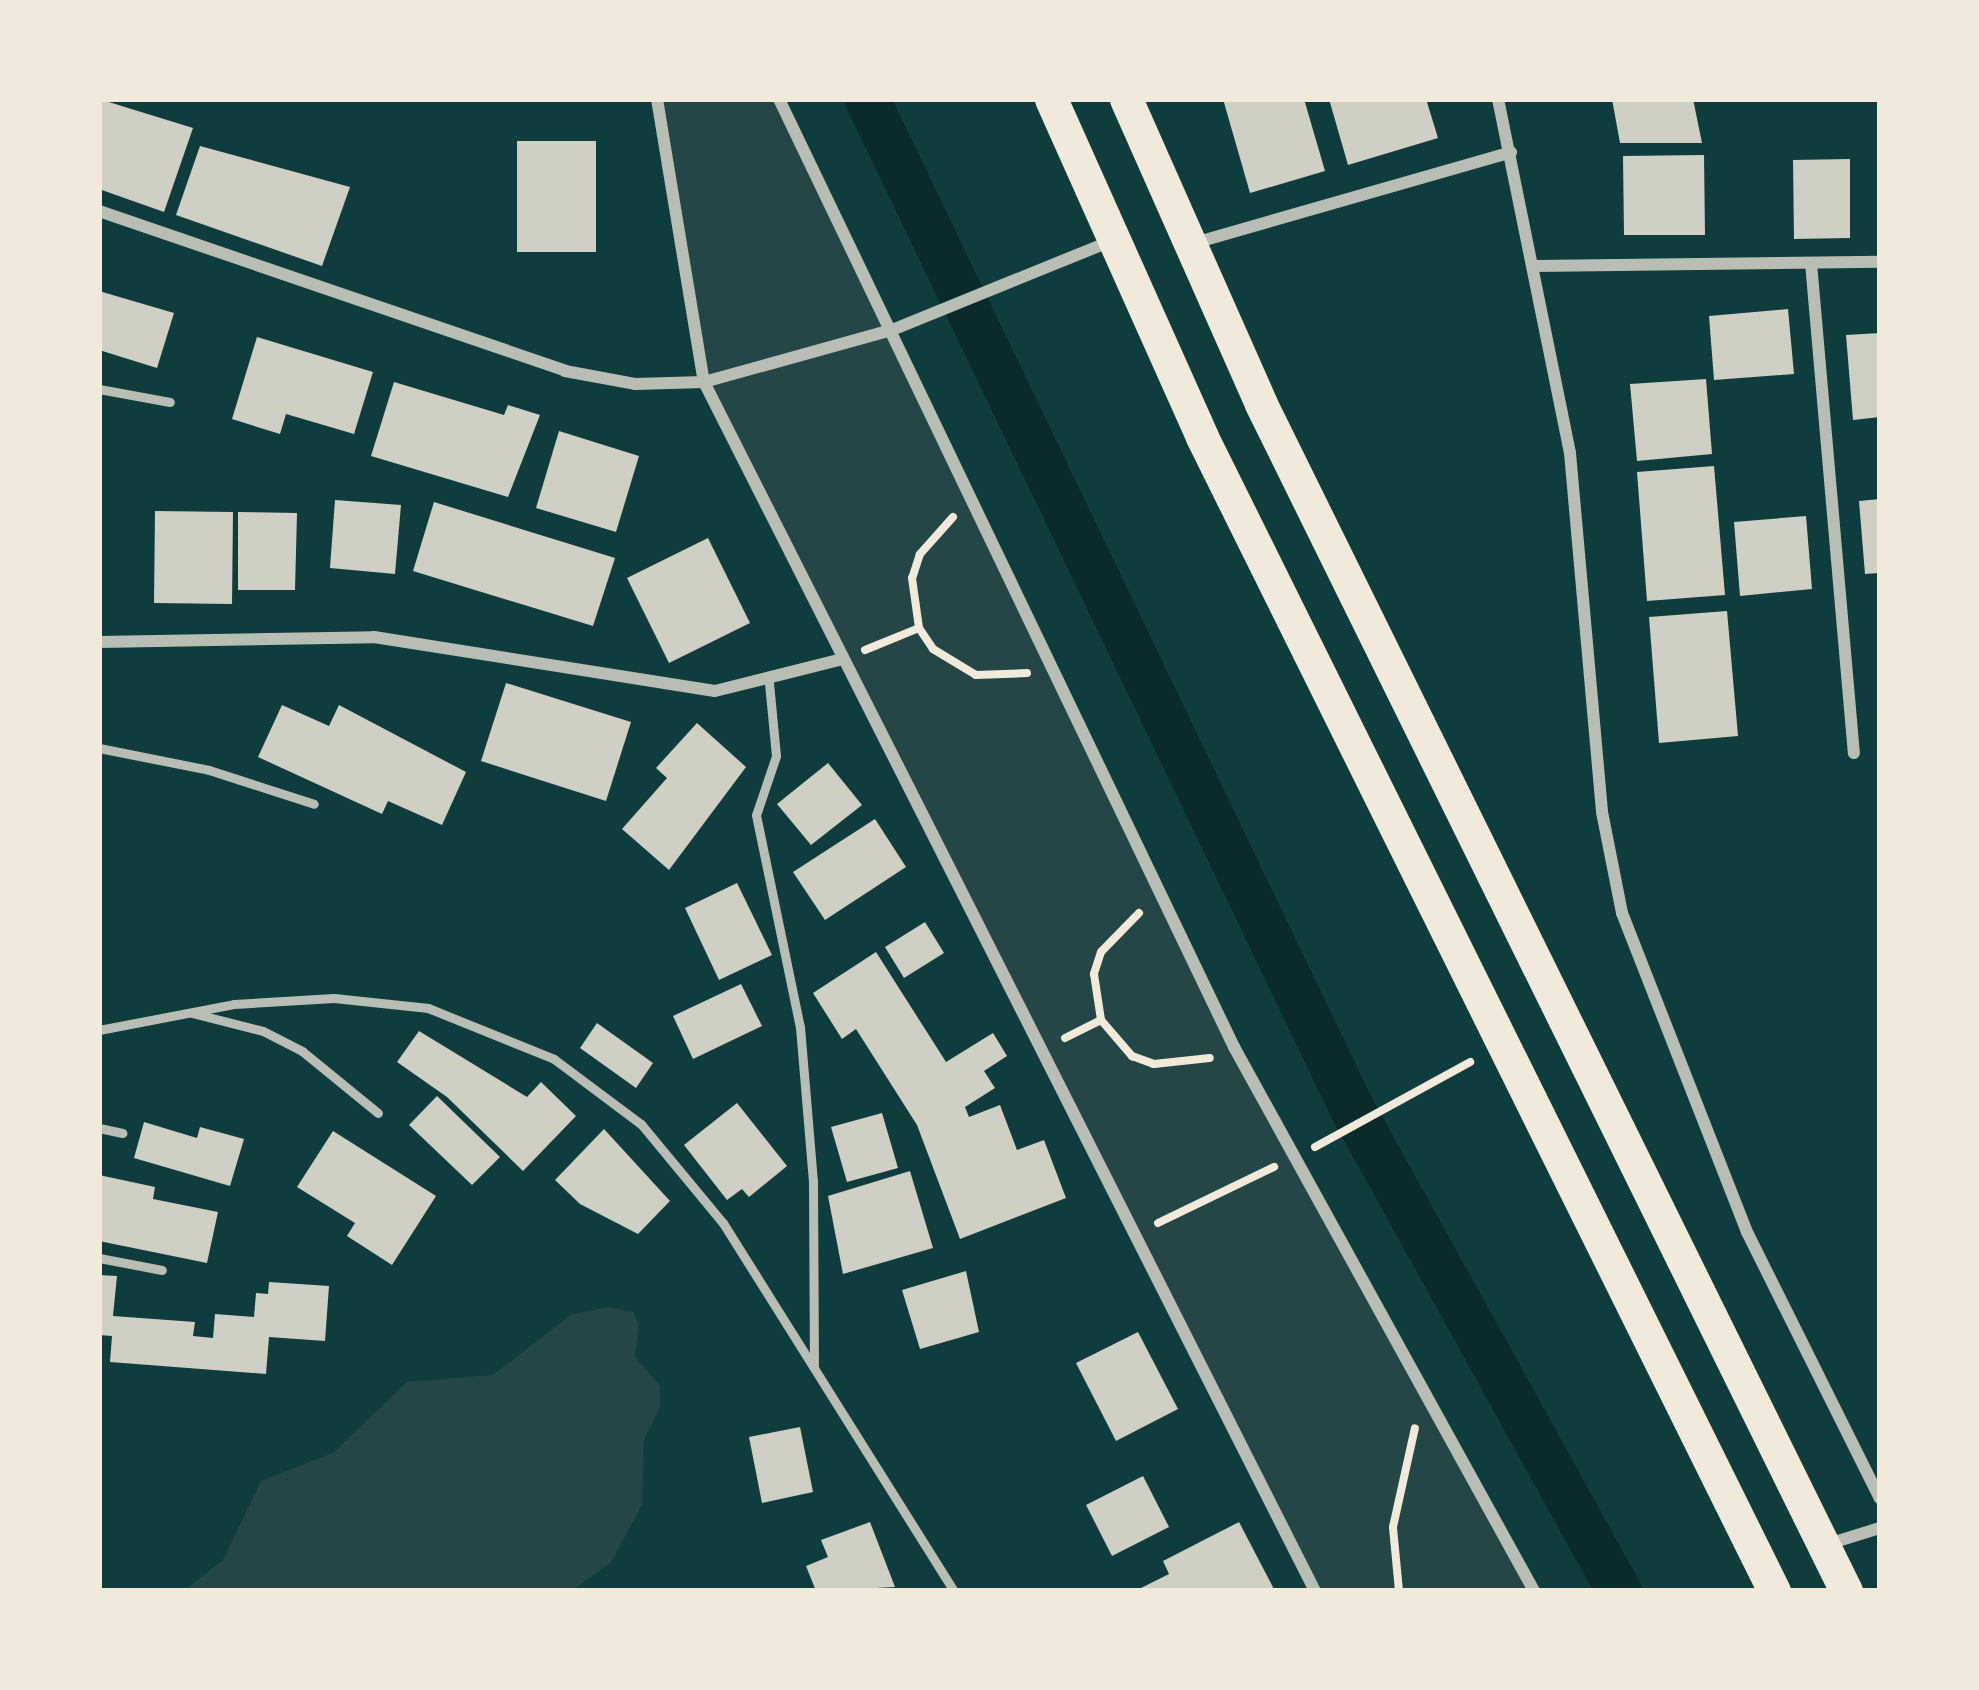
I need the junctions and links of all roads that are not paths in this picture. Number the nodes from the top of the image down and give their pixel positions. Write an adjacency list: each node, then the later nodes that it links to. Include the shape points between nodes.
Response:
1 (657, 99): 14 (street)
2 (779, 99): 13 (street)
3 (1051, 99): 8 (highway)
4 (1126, 99): 9 (highway)
5 (1498, 99): 6 (street)
6 (1511, 152): 9 (street); 12 (street)
7 (99, 211): 14 (street, via 565,370 635,384)
8 (1112, 240): 13 (street); 37 (highway)
9 (1190, 244): 33 (highway)
10 (1880, 262): 11 (street)
11 (1811, 263): 12 (street); 21 (street)
12 (1535, 266): 31 (street, via 1583,544 1602,812 1622,914 1747,1232)
13 (892, 329): 14 (street); 36 (street, via 1234,1047)
14 (704, 382): 18 (street)
15 (99, 389): 16 (lane)
16 (170, 402)
17 (99, 642): 19 (street, via 374,637 664,688)
18 (842, 659): 19 (street); 35 (street)
19 (769, 683): 30 (lane, via 776,756 757,815 800,1027)
20 (99, 748): 22 (lane, via 208,770)
21 (1854, 753)
22 (314, 804)
23 (181, 1011): 24 (lane); 25 (lane, via 283,1041); 30 (lane, via 379,1001 428,1008 554,1059 665,1149)
24 (102, 1028)
25 (378, 1113)
26 (99, 1128): 27 (lane)
27 (122, 1133)
28 (99, 1258): 29 (lane)
29 (161, 1270)
30 (814, 1366): 34 (lane)
31 (1880, 1498)
32 (1880, 1528): 33 (street)
33 (1824, 1546): 38 (highway)
34 (954, 1591)
35 (1315, 1591)
36 (1534, 1591)
37 (1774, 1591)
38 (1846, 1591)

